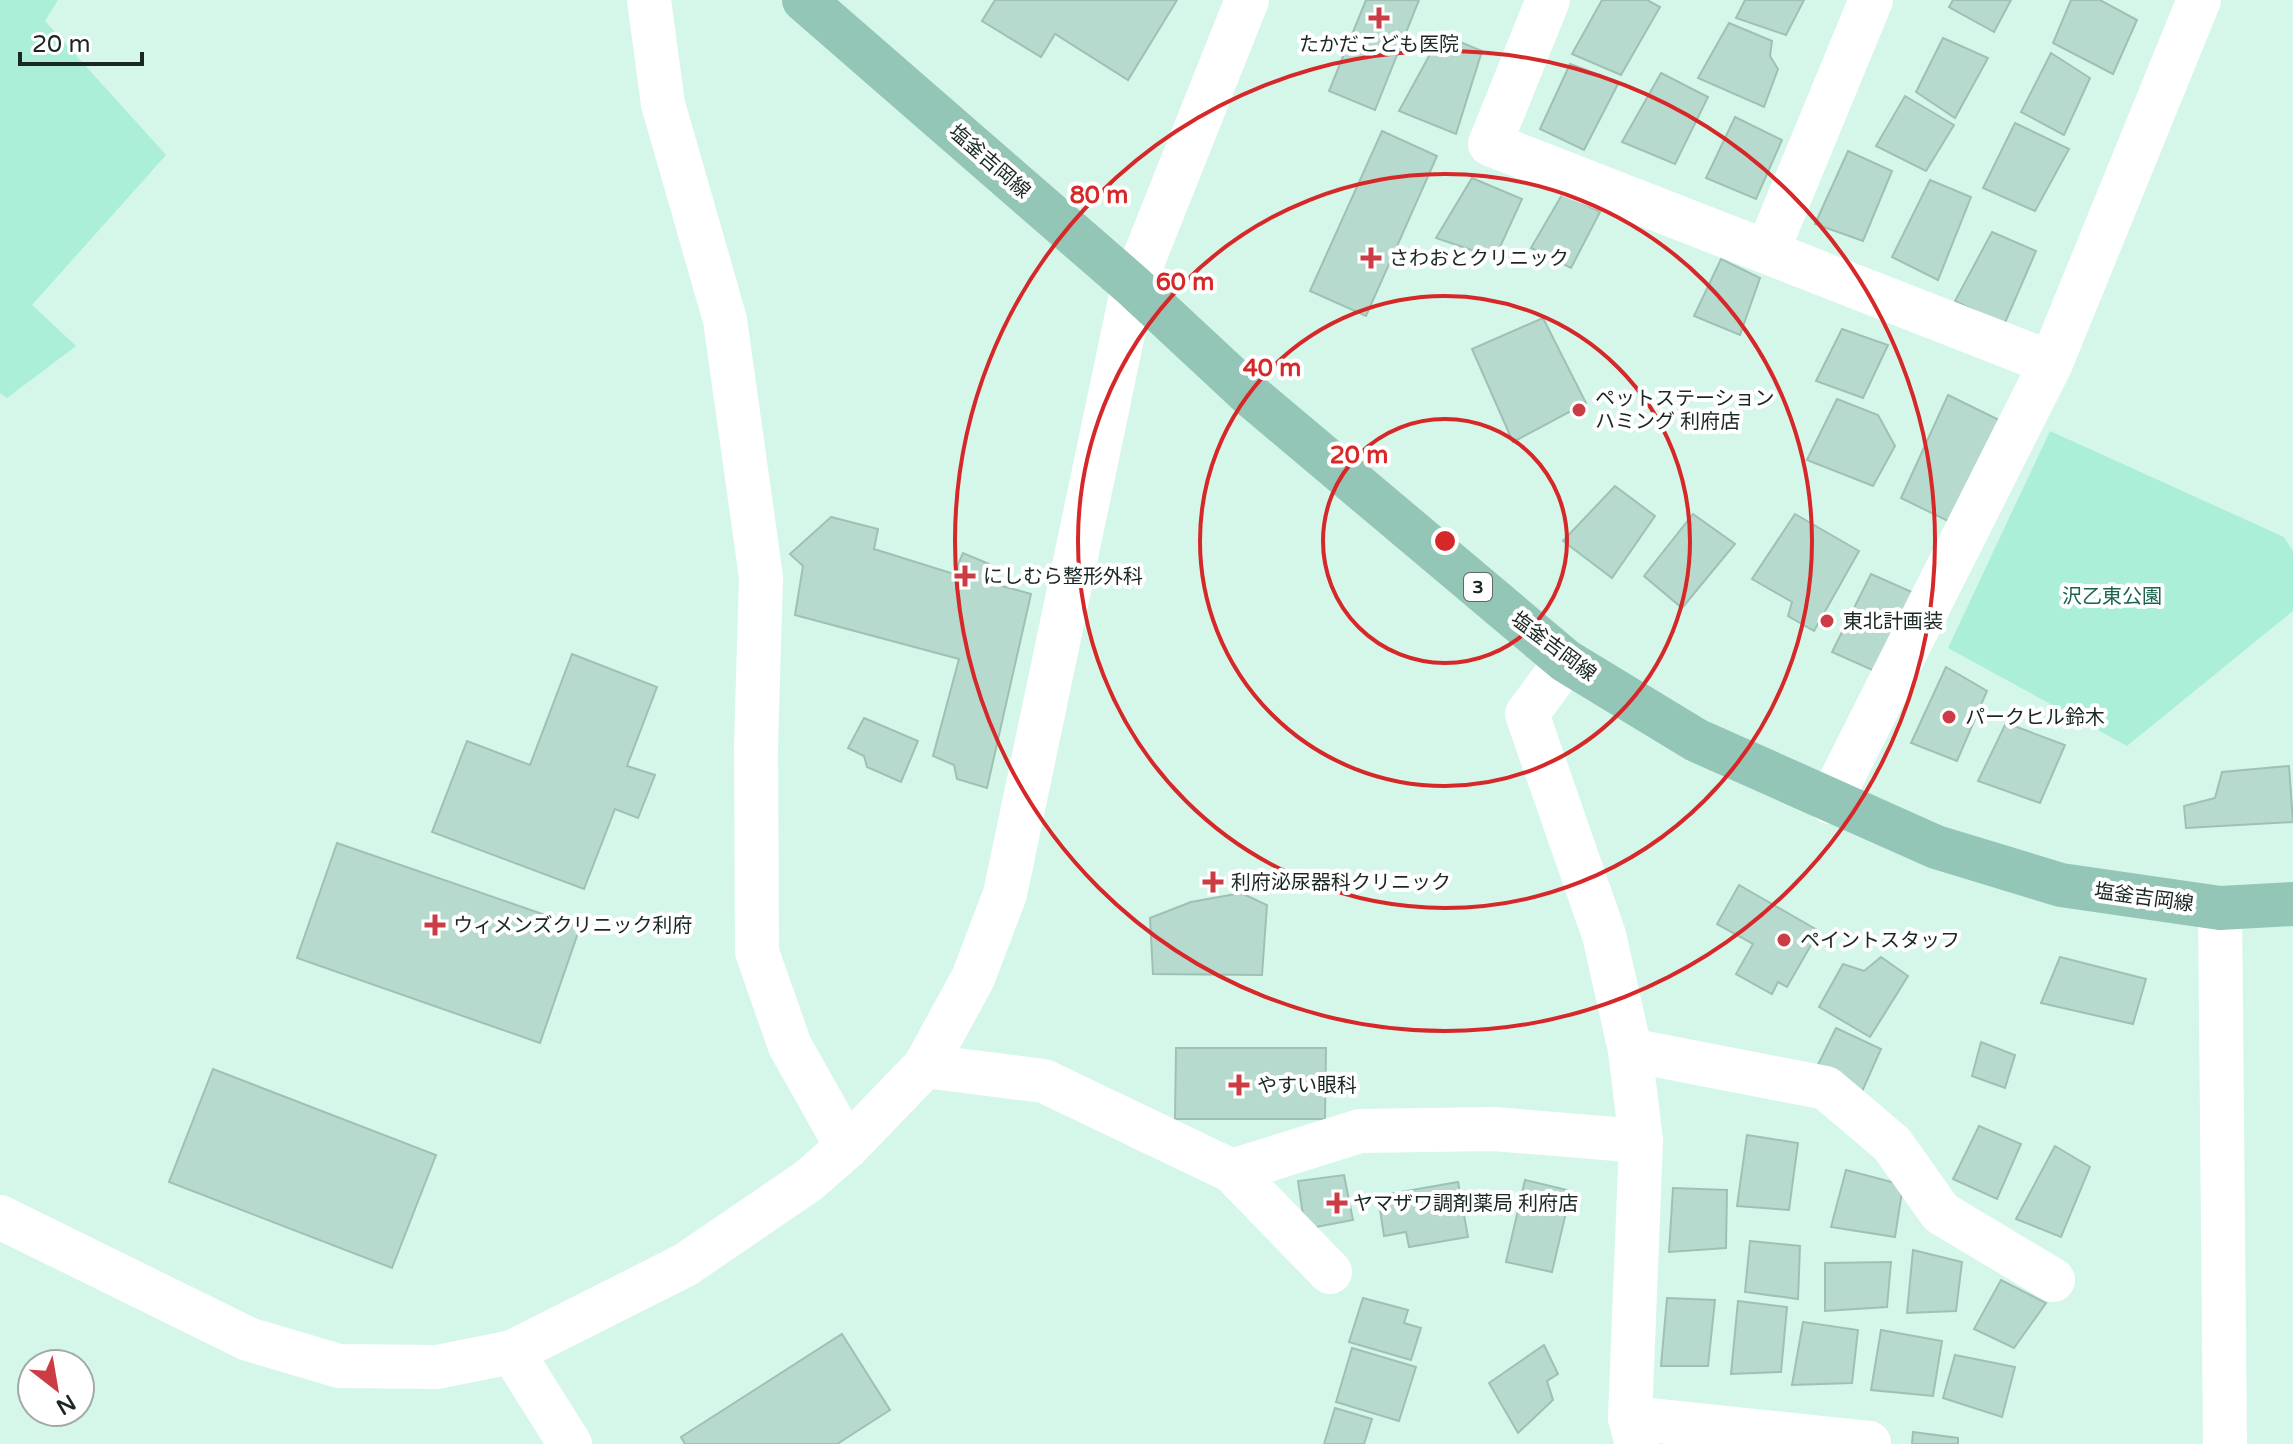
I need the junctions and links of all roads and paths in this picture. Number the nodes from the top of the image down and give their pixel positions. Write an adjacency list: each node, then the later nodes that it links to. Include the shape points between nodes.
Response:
1 (649, 0): 17 (street, via 663,104 725,320 761,577 757,952 790,1046)
2 (804, 0): 8 (main road, 塩釜吉岡線 / 3)
3 (1247, 0): 8 (street)
4 (1548, 0): 7 (street, via 1490,144)
5 (1871, 0): 7 (street)
6 (2199, 0): 9 (street)
7 (1767, 252): 9 (street)
8 (1133, 286): 10 (main road, 塩釜吉岡線 / 3, via 1250,395); 15 (street, via 1005,894 973,978)
9 (2051, 363): 11 (street)
10 (1566, 661): 11 (main road, 塩釜吉岡線 / 3, via 1696,740); 14 (street, via 1527,714 1604,935)
11 (1830, 802): 13 (main road, 塩釜吉岡線 / 3, via 1936,847 2061,885)
12 (2293, 904): 13 (main road, 塩釜吉岡線 / 3)
13 (2220, 908): 26 (street)
14 (1630, 1050): 16 (street); 21 (street, via 1826,1088 1892,1144 1941,1213)
15 (925, 1066): 17 (street); 18 (street, via 1044,1081)
16 (1641, 1141): 18 (street, via 1493,1129 1360,1131); 23 (street)
17 (847, 1147): 22 (street, via 808,1181 685,1265)
18 (1232, 1171): 20 (street)
19 (0, 1217): 22 (street, via 248,1339 339,1366 437,1367)
20 (1330, 1272)
21 (2053, 1280)
22 (512, 1352): 25 (street)
23 (1633, 1431): 24 (street)
24 (1869, 1443)
25 (570, 1444)
26 (2225, 1444)

